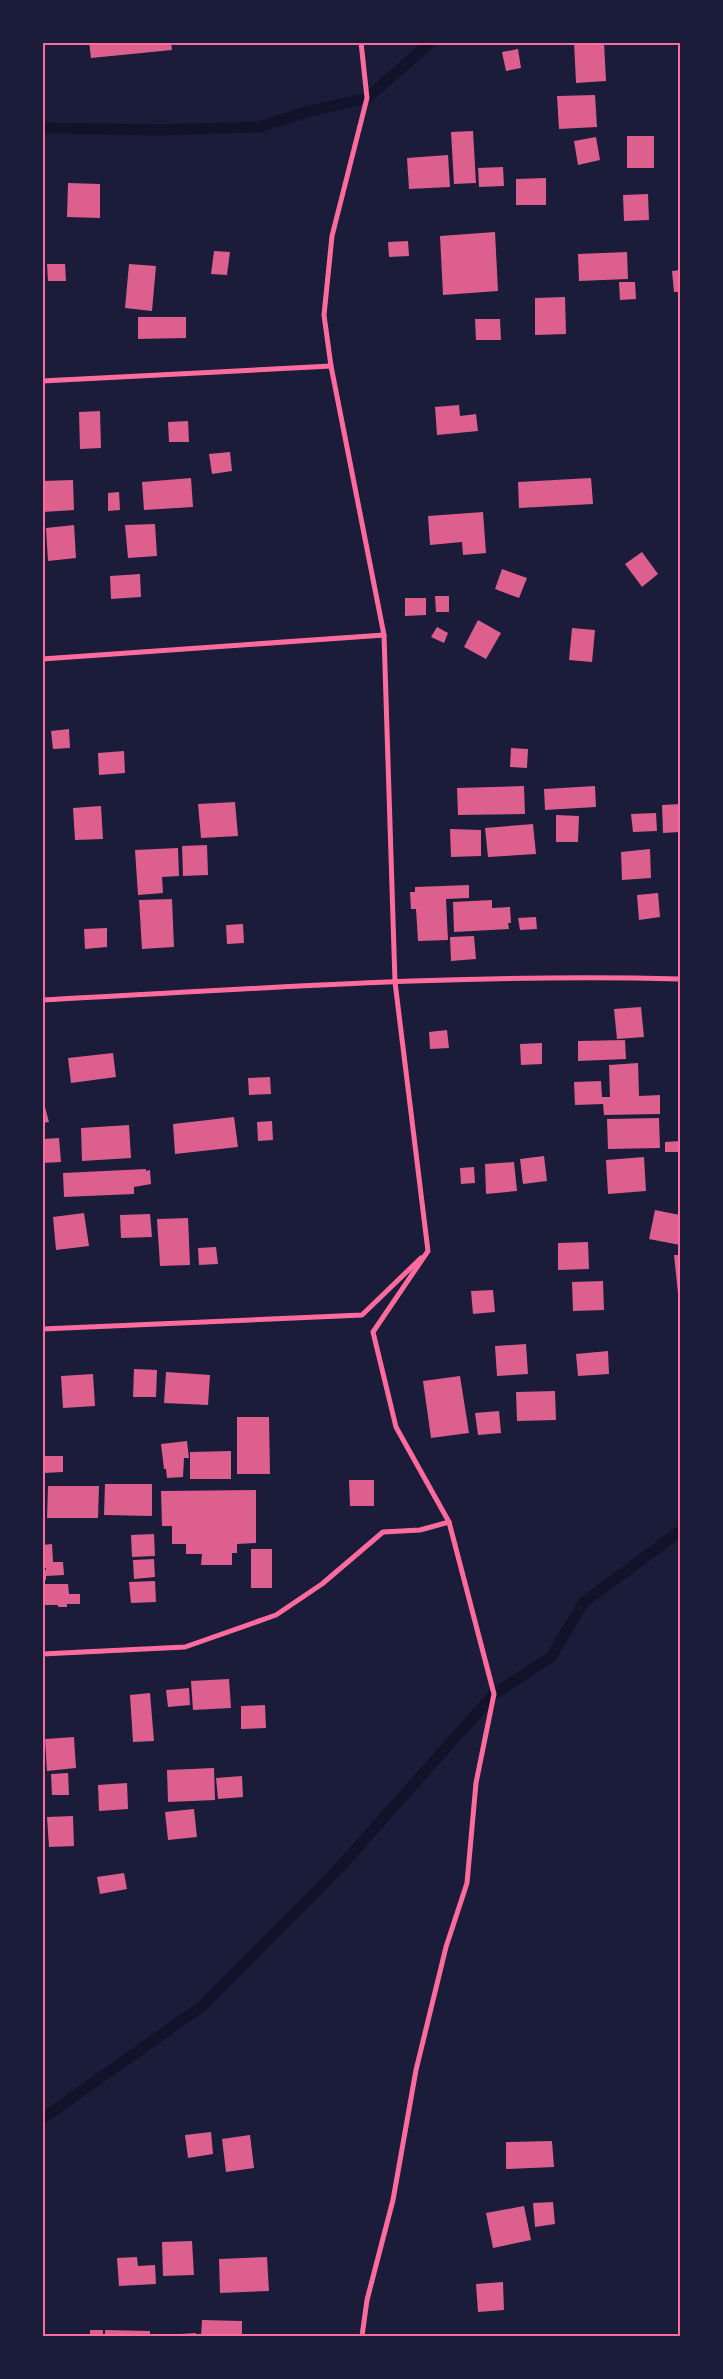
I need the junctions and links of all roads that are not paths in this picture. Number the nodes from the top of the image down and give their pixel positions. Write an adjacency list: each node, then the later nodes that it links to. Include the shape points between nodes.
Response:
1 (361, 42): 2 (street, via 366,98 332,236 324,315)
2 (331, 366): 3 (street); 4 (street)
3 (42, 381)
4 (384, 635): 5 (street); 7 (street)
5 (42, 659)
6 (680, 979): 7 (street, via 580,976)
7 (395, 982): 8 (street); 9 (street)
8 (42, 1000)
9 (428, 1251): 10 (street, via 362,1315); 11 (street, via 373,1332 396,1428)
10 (42, 1329)
11 (449, 1522): 12 (street, via 420,1530 384,1532 322,1584 276,1615 185,1647); 13 (street, via 494,1694 476,1783 466,1883 446,1947 416,2070 393,2200 367,2300)
12 (42, 1654)
13 (362, 2336)

